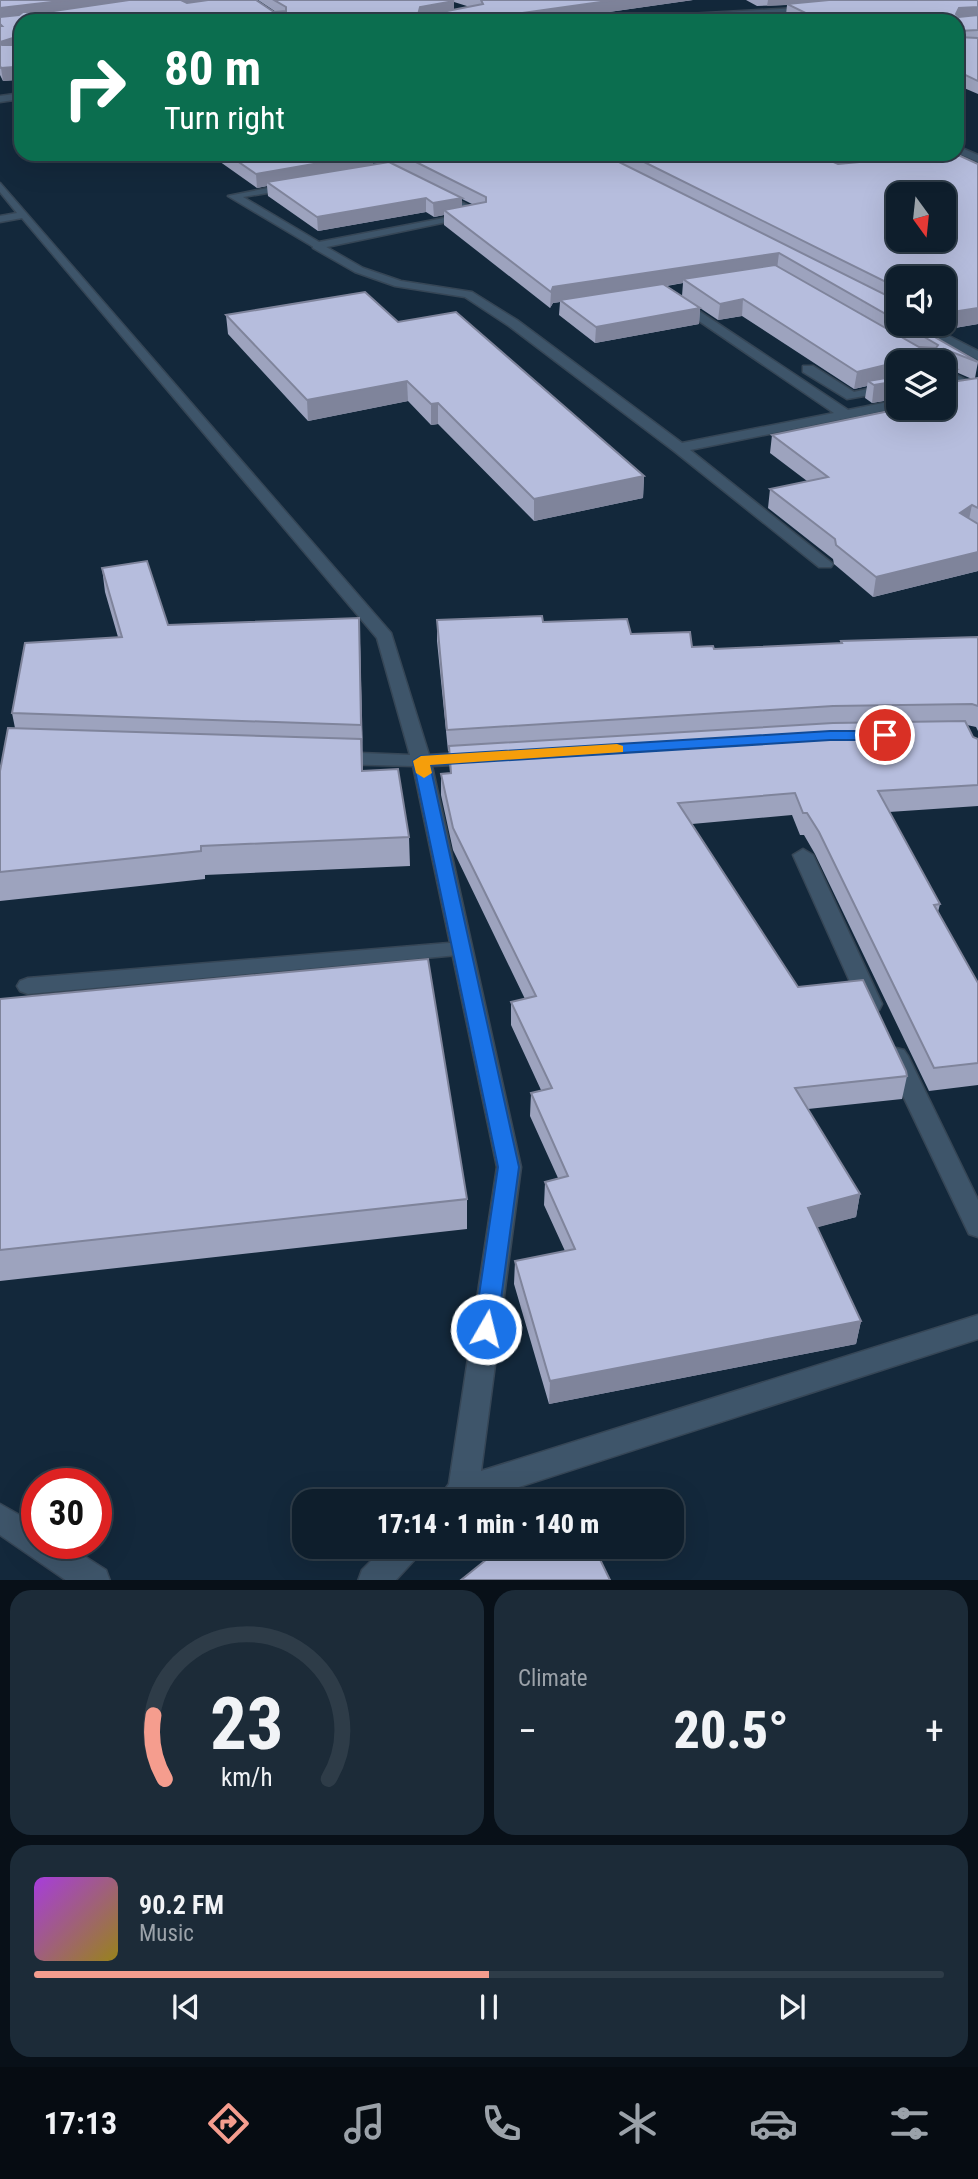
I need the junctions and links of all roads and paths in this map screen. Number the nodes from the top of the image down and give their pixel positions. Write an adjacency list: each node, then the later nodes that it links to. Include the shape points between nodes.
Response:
1 (829, 8): 2 (street)
2 (724, 14)
3 (373, 161): 4 (street)
4 (391, 170): 5 (street); 6 (street)
5 (364, 174)
6 (413, 181)
7 (312, 183): 12 (street, via 233,196)
8 (0, 186): 10 (street)
9 (424, 186): 12 (street, via 481,214)
10 (24, 215): 11 (street); 27 (street, via 385,636)
11 (0, 219)
12 (317, 246): 23 (street, via 359,270 399,284 468,295 513,323)
13 (679, 289): 22 (street, via 665,292)
14 (940, 336): 15 (street)
15 (978, 356)
16 (807, 369): 19 (street, via 852,396)
17 (956, 379): 18 (street)
18 (976, 388): 20 (street)
19 (886, 389)
20 (956, 393)
21 (886, 406): 22 (street)
22 (845, 414): 23 (street)
23 (679, 448): 24 (street)
24 (825, 564)
25 (311, 757): 27 (street)
26 (490, 757): 27 (street)
27 (421, 761): 29 (street)
28 (803, 855): 31 (street)
29 (461, 949): 30 (street); 33 (street, via 509,1167)
30 (29, 986)
31 (978, 1227)
32 (978, 1327): 34 (street)
33 (458, 1489)
34 (479, 1489)
35 (0, 1518): 36 (street)
36 (21, 1532)
37 (60, 1559): 39 (street)
38 (394, 1559): 40 (street)
39 (86, 1578)
40 (373, 1580)

